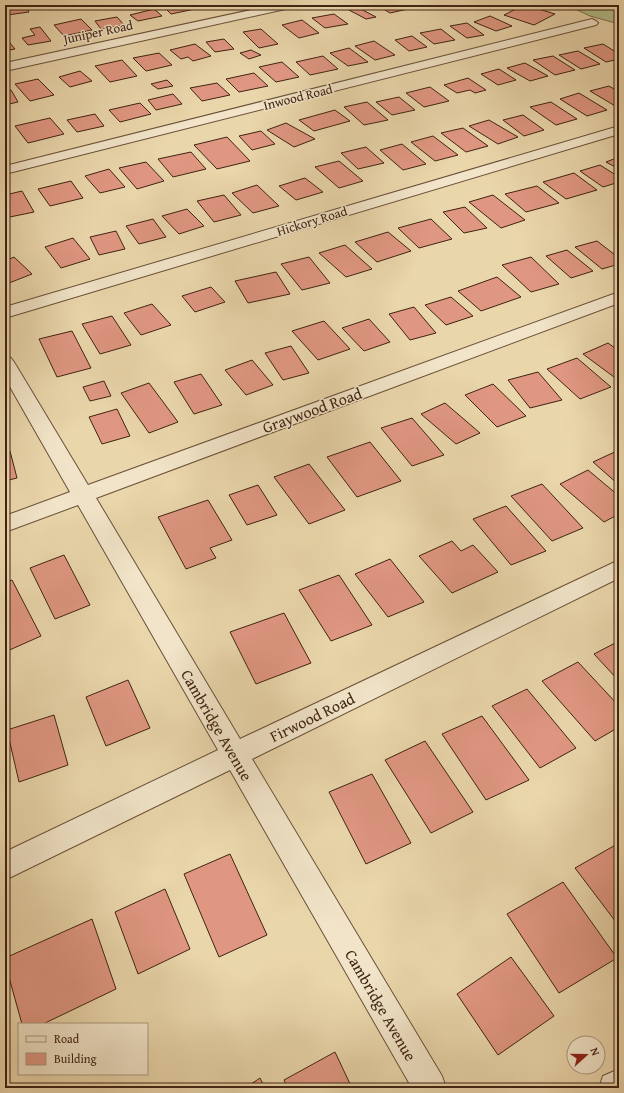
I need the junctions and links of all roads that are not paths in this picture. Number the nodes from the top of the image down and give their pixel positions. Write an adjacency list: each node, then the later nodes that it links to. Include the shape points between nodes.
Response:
1 (290, 5): 3 (street, Juniper Road)
2 (592, 23): 5 (street, Inwood Road)
3 (5, 66)
4 (619, 130): 7 (street, Hickory Road)
5 (5, 170)
6 (619, 297): 9 (street, Graywood Road)
7 (5, 313)
8 (5, 362): 9 (street, Cambridge Avenue)
9 (83, 495): 10 (street, Graywood Road); 12 (street, Cambridge Avenue)
10 (5, 524)
11 (619, 568): 12 (street, Firwood Road)
12 (234, 755): 13 (street, Firwood Road); 15 (street, Cambridge Avenue)
13 (5, 866)
14 (619, 1085): 16 (street)
15 (430, 1088)
16 (615, 1088)

